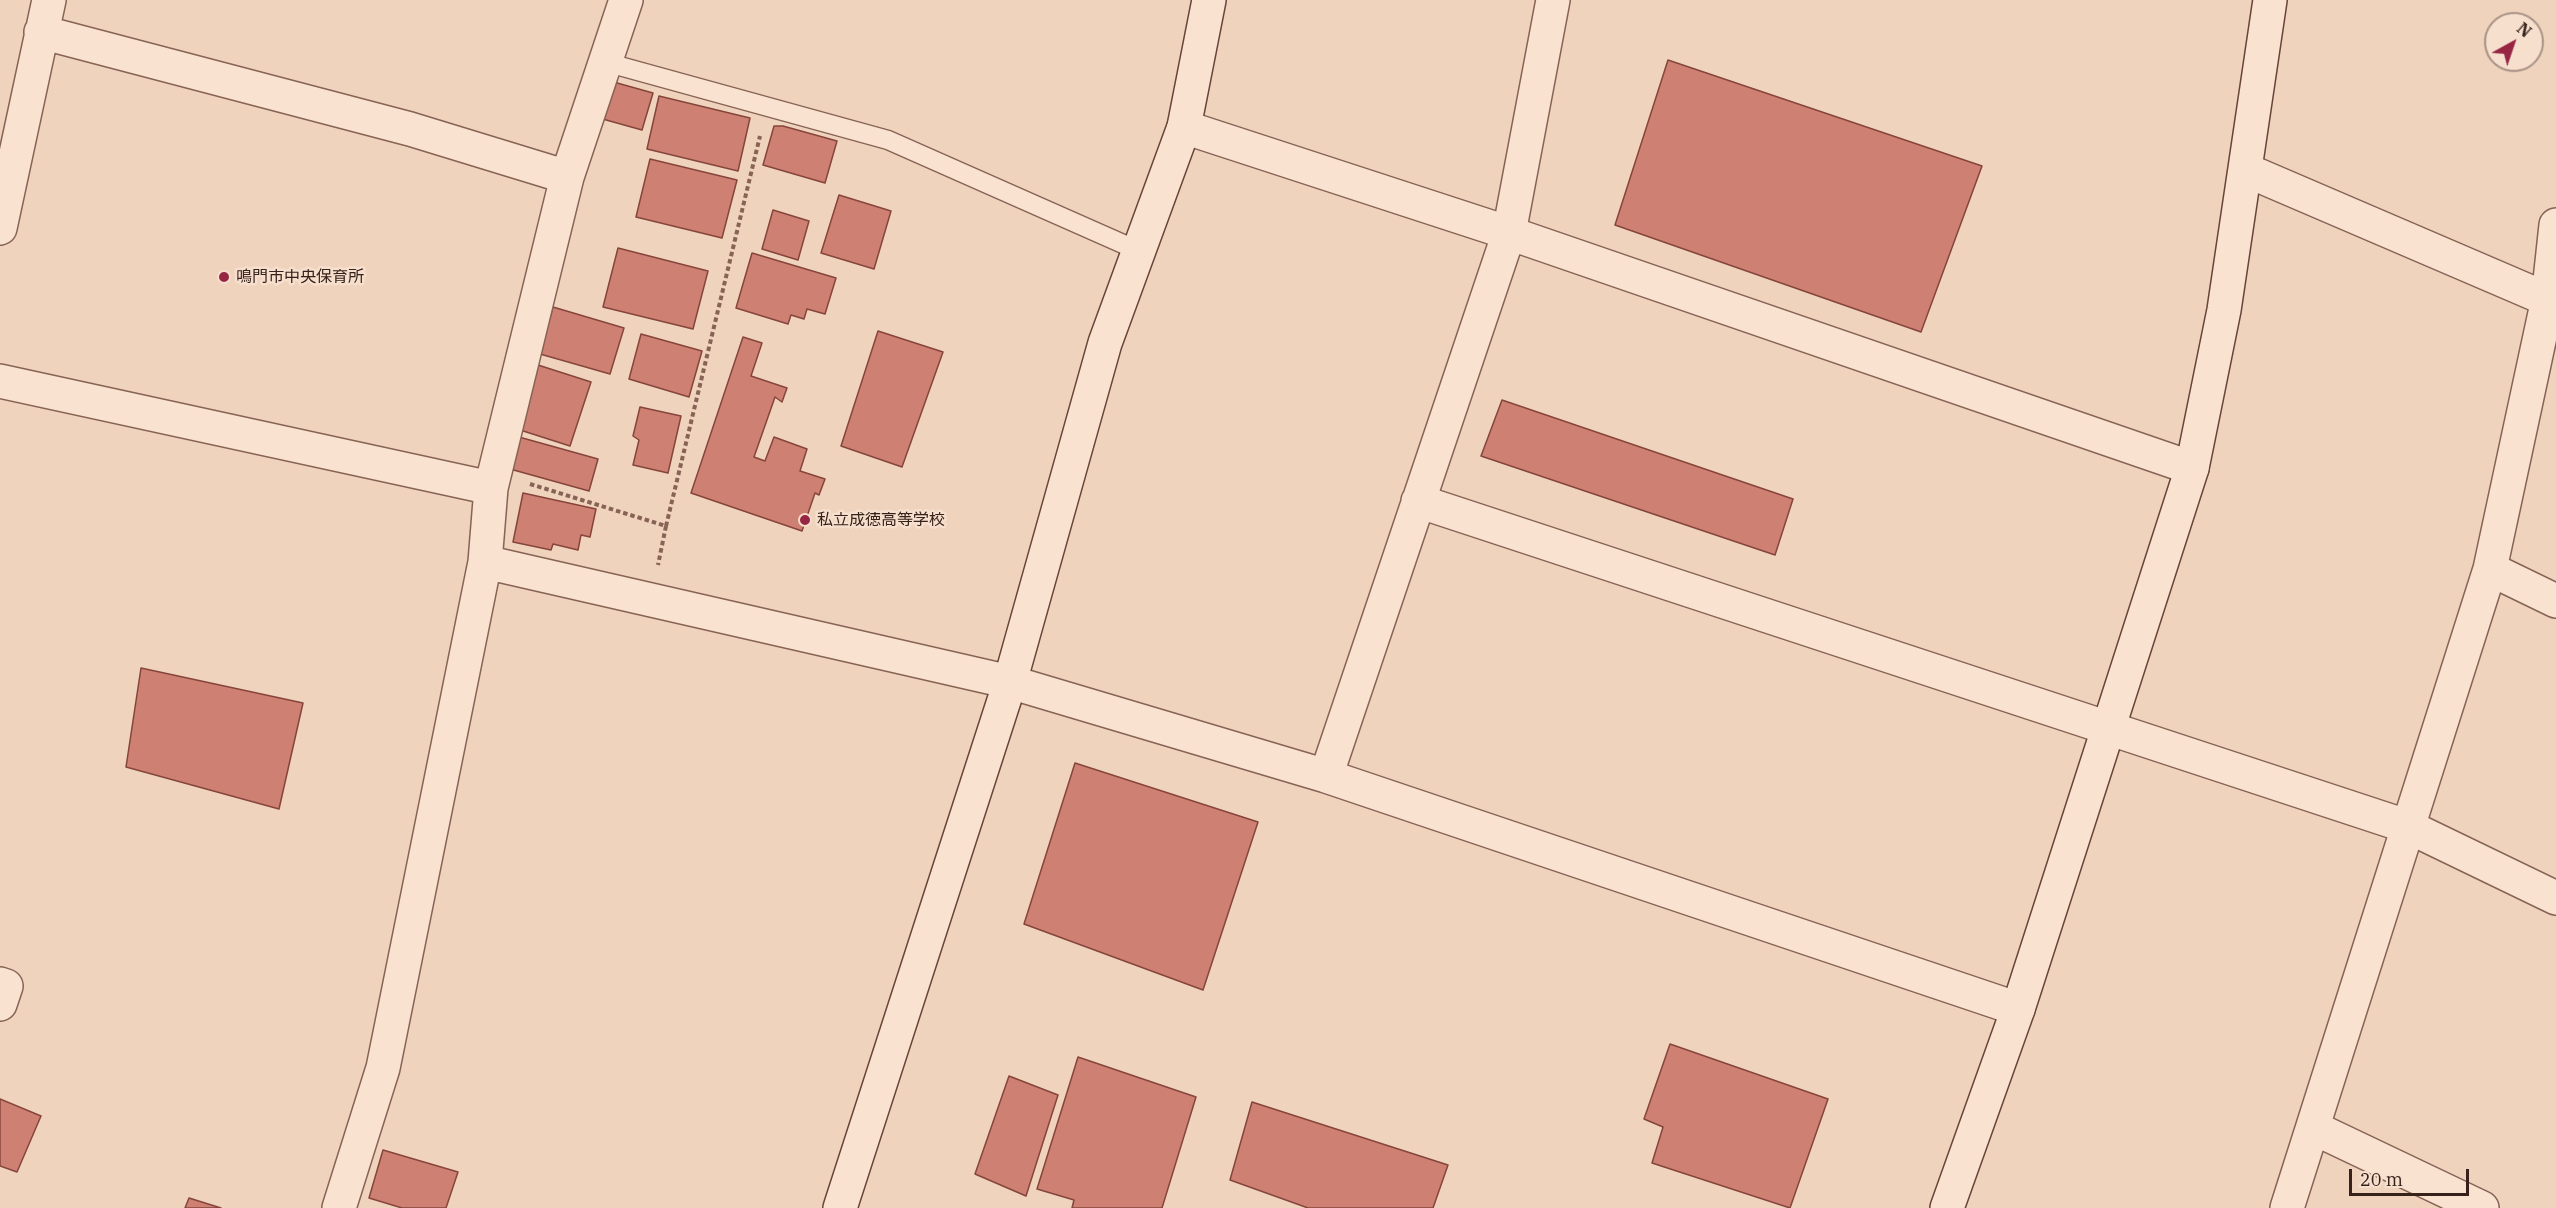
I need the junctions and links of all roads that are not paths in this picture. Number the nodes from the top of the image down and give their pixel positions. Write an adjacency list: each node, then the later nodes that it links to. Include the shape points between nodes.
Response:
1 (49, 0): 6 (street)
2 (626, 0): 7 (street)
3 (1209, 0): 8 (street)
4 (1553, 0): 13 (street)
5 (2270, 0): 9 (street)
6 (41, 32): 10 (street, via 410,129); 12 (street)
7 (605, 62): 10 (street); 14 (lane, via 888,140)
8 (1184, 128): 13 (street); 14 (street)
9 (2246, 170): 15 (street); 17 (street, via 2224,310)
10 (567, 177): 18 (street)
11 (2556, 225): 15 (street)
12 (0, 228)
13 (1509, 233): 17 (street); 19 (street)
14 (1139, 251): 23 (street, via 1105,343)
15 (2552, 301): 21 (street)
16 (0, 381): 18 (street)
17 (2192, 468): 24 (street)
18 (493, 480): 20 (street)
19 (1418, 501): 24 (street); 25 (street)
20 (485, 562): 23 (street); 32 (street, via 383,1068)
21 (2490, 569): 22 (street); 26 (street)
22 (2556, 601)
23 (1010, 682): 25 (street); 33 (street)
24 (2109, 730): 26 (street); 30 (street)
25 (1326, 776): 30 (street)
26 (2409, 827): 27 (street); 31 (street)
27 (2556, 898)
28 (0, 984): 29 (street, via 6,986)
29 (0, 1004)
30 (2018, 1009): 34 (street)
31 (2314, 1128): 35 (street); 36 (street)
32 (339, 1208)
33 (840, 1208)
34 (1947, 1208)
35 (2287, 1208)
36 (2482, 1208)

